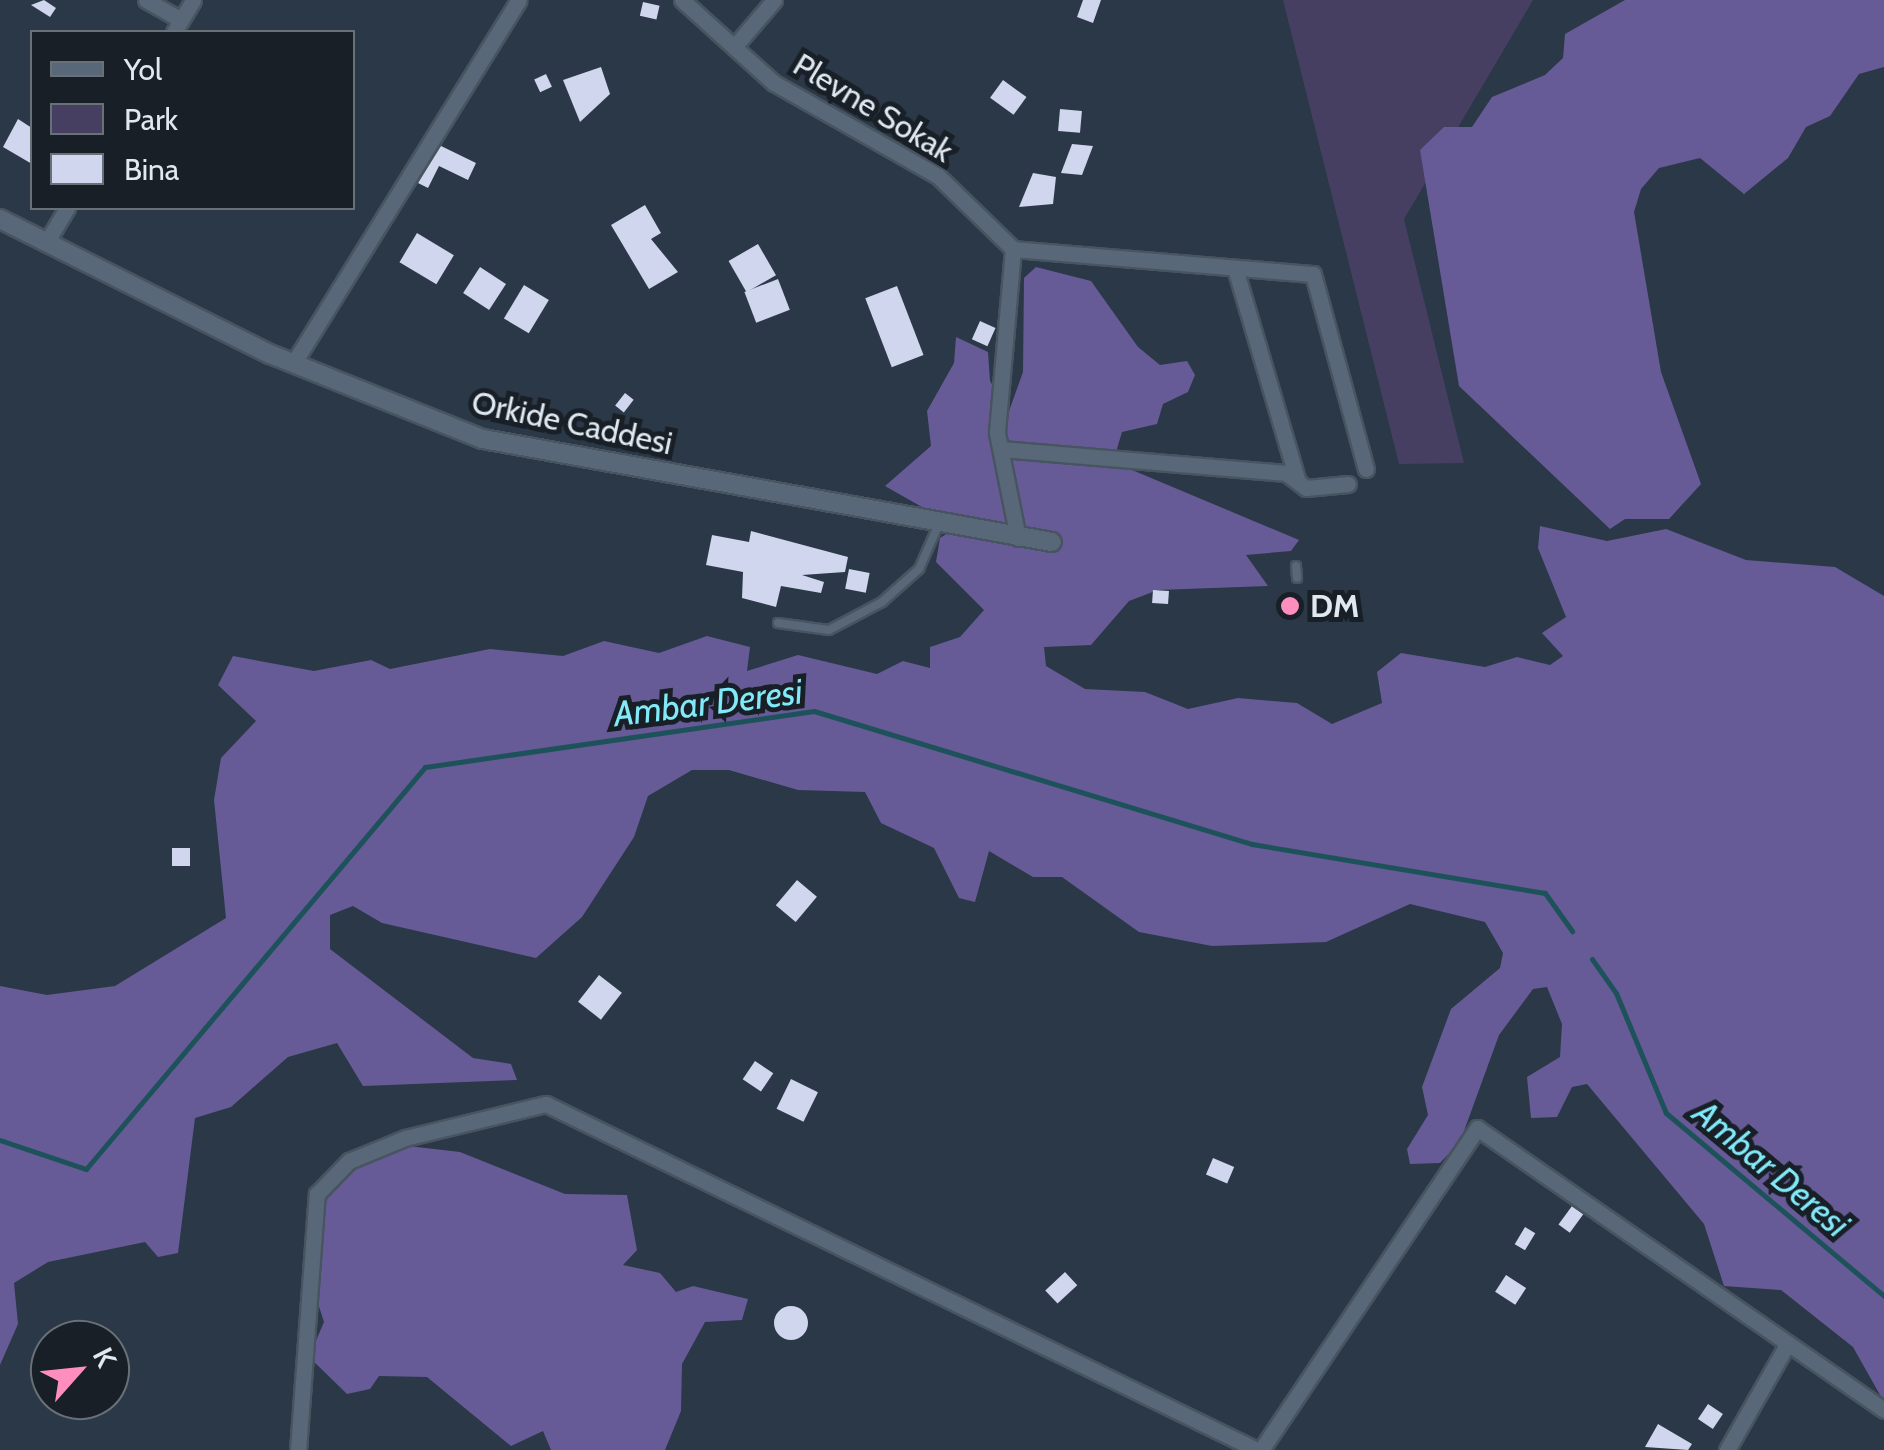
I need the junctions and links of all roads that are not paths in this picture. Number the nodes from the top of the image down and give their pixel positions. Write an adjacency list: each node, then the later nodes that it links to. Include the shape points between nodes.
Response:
1 (146, 0): 6 (street)
2 (193, 0): 6 (street)
3 (519, 0): 13 (street)
4 (682, 0): 7 (street, Plevne Sokak)
5 (774, 0): 7 (street)
6 (178, 26)
7 (734, 47): 11 (street, Plevne Sokak, via 774,83 938,176)
8 (66, 210): 10 (street)
9 (0, 220): 10 (street, Orkide Caddesi)
10 (46, 243): 13 (street, Orkide Caddesi)
11 (1013, 249): 12 (street); 14 (street)
12 (1235, 268): 15 (street, via 1313,274); 16 (street)
13 (293, 364): 18 (street, Orkide Caddesi, via 482,439)
14 (1001, 449): 16 (street); 19 (street)
15 (1366, 469)
16 (1298, 482): 17 (street)
17 (1348, 484)
18 (938, 526): 19 (street, Orkide Caddesi); 23 (lane, via 919,569 882,602 829,630)
19 (1018, 538): 20 (street, Orkide Caddesi)
20 (1052, 542)
21 (1296, 566): 22 (lane)
22 (1297, 578)
23 (778, 624)
24 (1788, 1343): 25 (street); 27 (street, via 1477,1128); 28 (street)
25 (1884, 1410)
26 (298, 1450): 27 (street, via 309,1222 324,1184 405,1138 546,1104)
27 (1259, 1450)
28 (1727, 1450)

